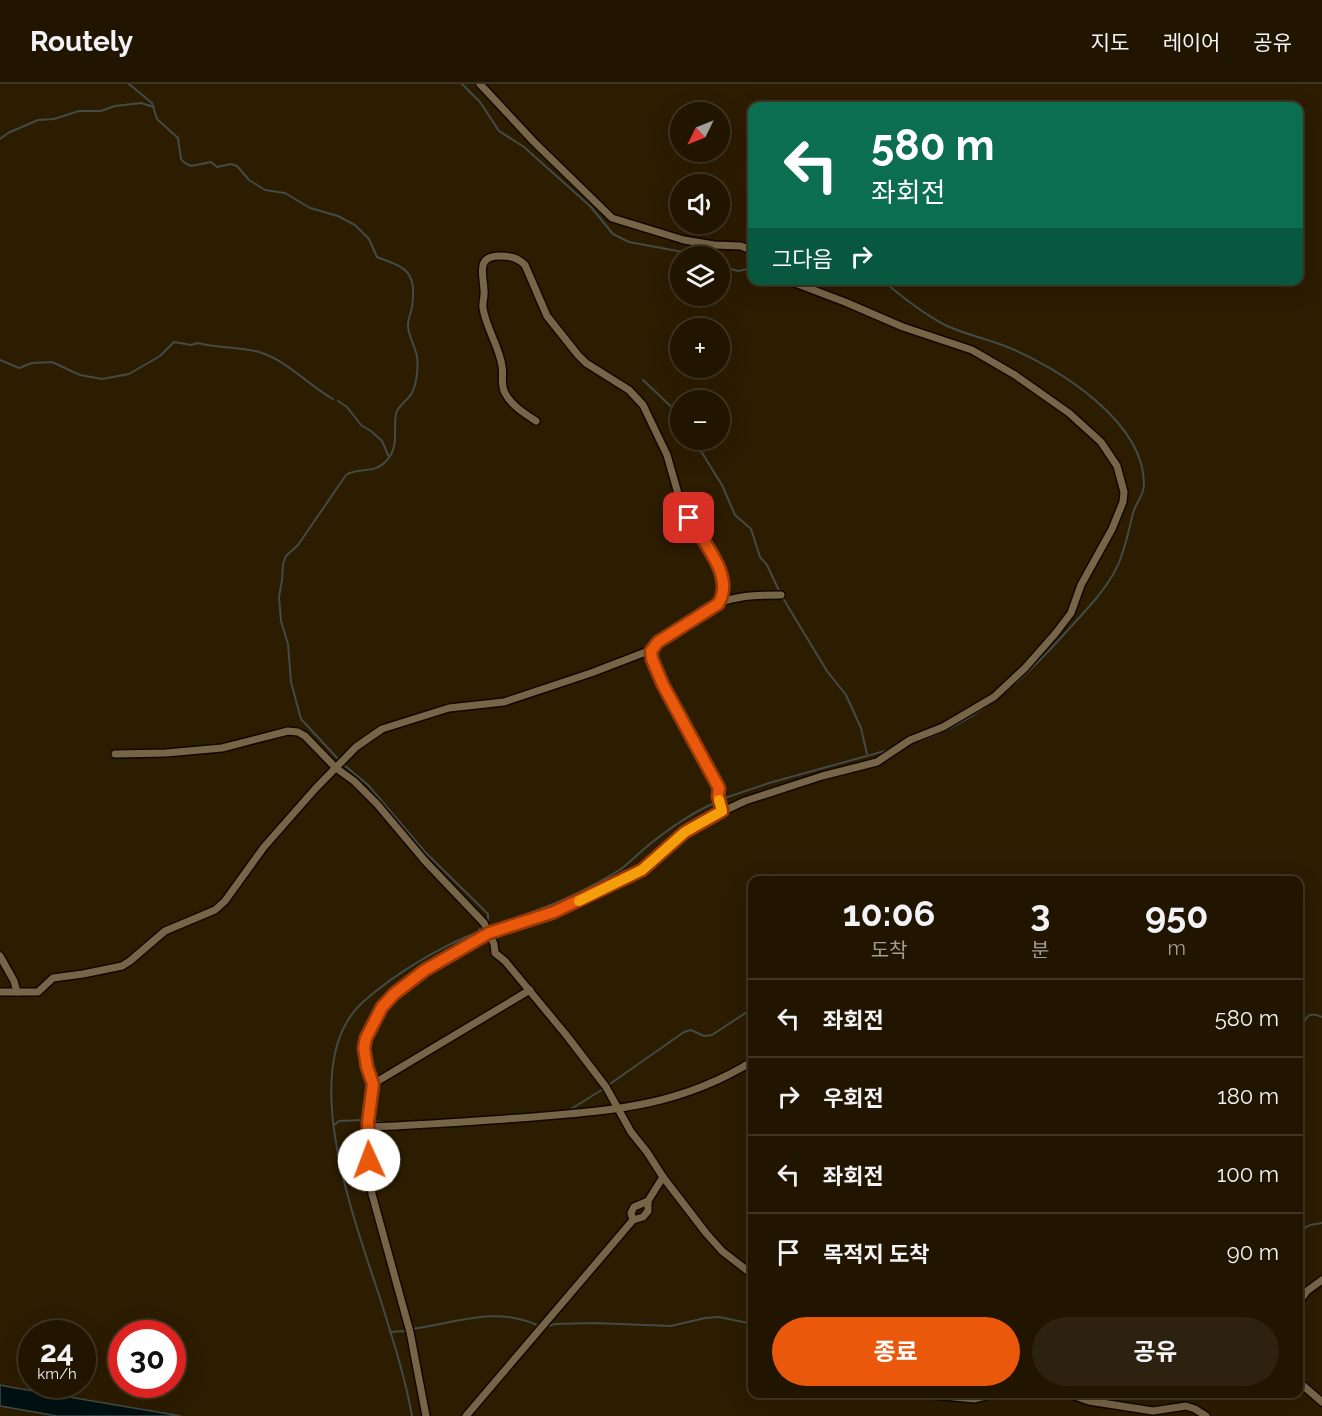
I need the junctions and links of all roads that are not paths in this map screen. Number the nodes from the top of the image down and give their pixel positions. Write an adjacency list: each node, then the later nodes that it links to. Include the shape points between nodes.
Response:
1 (480, 84): 2 (street, via 612,218 684,240)
2 (748, 249)
3 (800, 285): 10 (street, via 972,351 1016,375 1070,413 1101,442 1117,466 1123,502 1071,613 994,697 943,727 910,740 877,762 766,793)
4 (536, 421): 6 (street, via 503,390 503,367 483,305 482,265 489,258 519,259 547,316 578,355 629,390 643,405 667,455 681,504 719,567 723,592)
5 (781, 594): 6 (street)
6 (718, 604): 7 (street, via 664,637)
7 (651, 651): 9 (street, via 504,702 449,708 382,729 356,747); 10 (street, via 663,685 719,788)
8 (115, 754): 9 (street, via 222,748 288,731 304,735)
9 (336, 768): 11 (street, via 377,804); 15 (street, via 264,847 225,902 165,931 122,966 52,978 38,992)
10 (722, 811): 11 (street, via 685,832 642,870 554,912)
11 (489, 933): 13 (street, via 495,953); 17 (street, via 425,970 382,1007 364,1048)
12 (0, 956): 15 (street)
13 (530, 990): 17 (street); 18 (street, via 606,1087)
14 (0, 992): 15 (street)
15 (17, 992)
16 (748, 1064): 18 (street, via 705,1087)
17 (373, 1084): 19 (street)
18 (617, 1110): 19 (street); 20 (street)
19 (368, 1127): 29 (street, via 372,1194 410,1332)
20 (663, 1177): 21 (street); 23 (street, via 715,1244)
21 (648, 1201): 22 (street, via 648,1211); 22 (street, via 634,1207)
22 (633, 1220): 30 (street)
23 (748, 1271)
24 (1322, 1280): 25 (street)
25 (1303, 1296)
26 (1303, 1385): 28 (street)
27 (1080, 1398): 31 (street, via 1153,1411 1185,1406)
28 (1322, 1402)
29 (426, 1416)
30 (465, 1416)
31 (1206, 1416)

